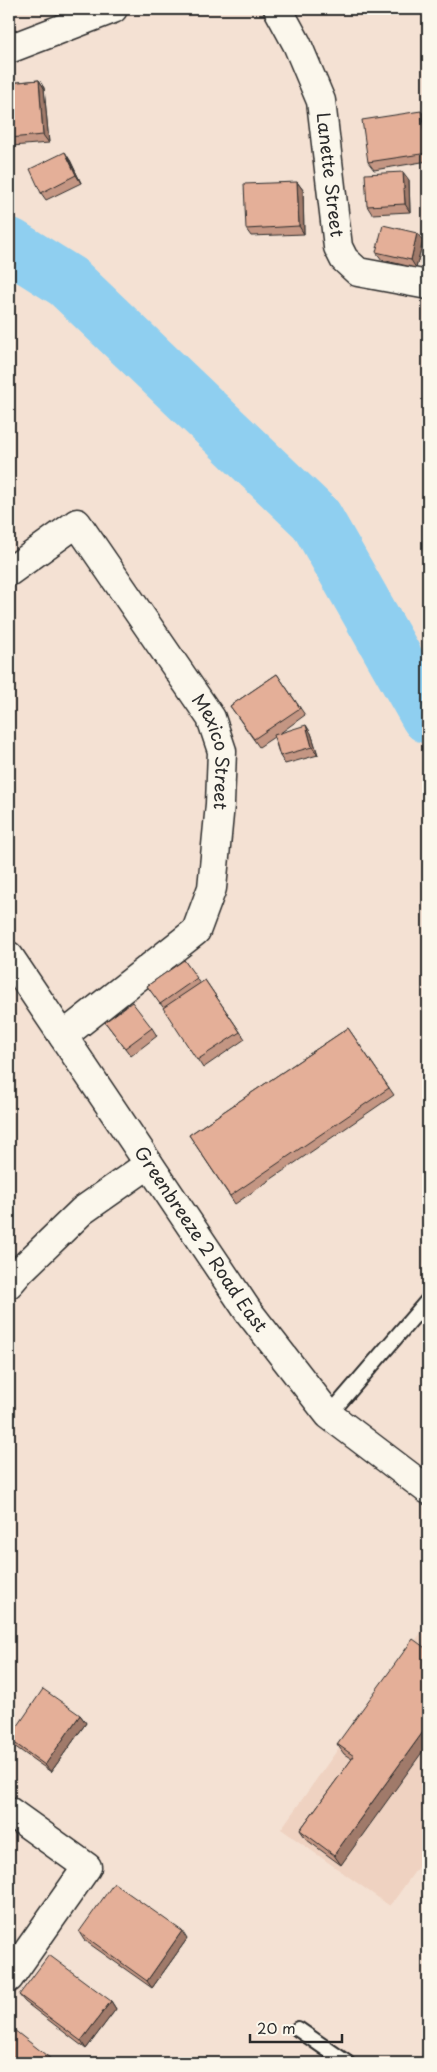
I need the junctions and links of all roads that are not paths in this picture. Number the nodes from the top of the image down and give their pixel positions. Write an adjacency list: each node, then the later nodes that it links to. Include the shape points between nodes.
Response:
1 (113, 9): 3 (street)
2 (278, 9): 4 (street, Lanette Street, via 322,100 338,247 344,259 358,272)
3 (9, 49)
4 (428, 285)
5 (9, 572): 7 (street, Mexico Street, via 77,523 211,718 222,751 212,888 196,931)
6 (9, 956): 7 (street, Greenbreeze 2 Road East)
7 (63, 1036): 8 (street, Greenbreeze 2 Road East)
8 (149, 1164): 9 (street, via 82,1211); 11 (street, Greenbreeze 2 Road East, via 248,1311)
9 (9, 1284)
10 (428, 1300): 11 (lane)
11 (329, 1415): 12 (street, Greenbreeze 2 Road East)
12 (428, 1490)
13 (9, 1811): 14 (street, via 87,1868)
14 (9, 1978)
15 (298, 2029): 16 (lane)
16 (347, 2063)

